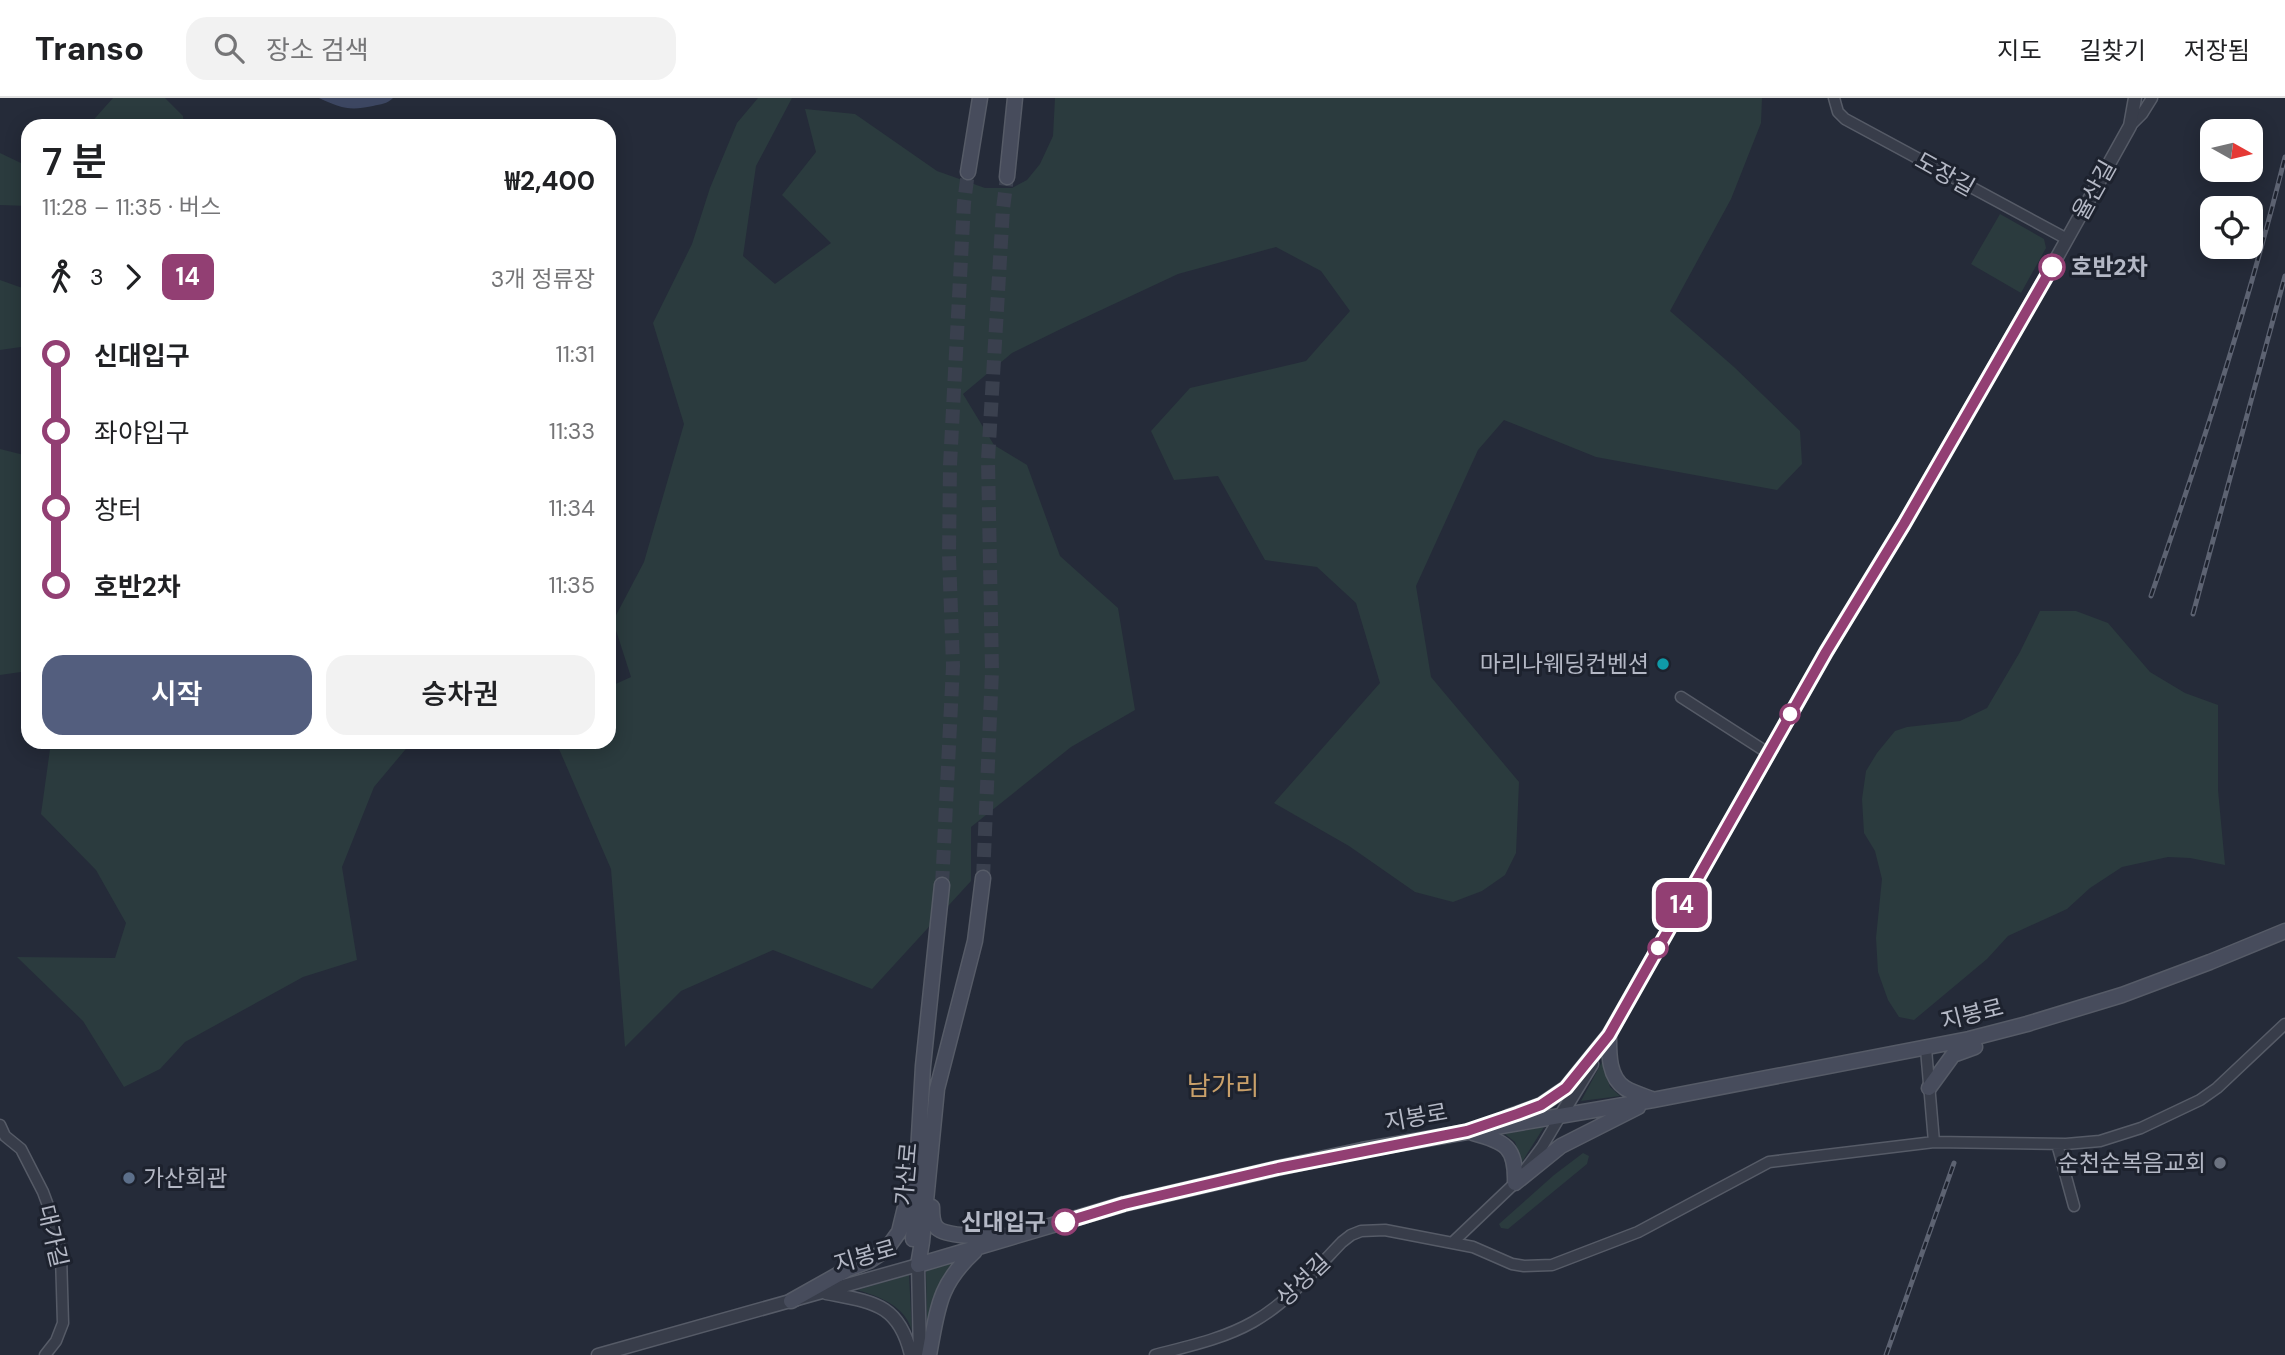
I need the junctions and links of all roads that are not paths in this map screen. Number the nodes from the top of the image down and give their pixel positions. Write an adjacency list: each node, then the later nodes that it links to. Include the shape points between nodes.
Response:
1 (980, 98): 7 (main road)
2 (1014, 98): 8 (main road)
3 (1834, 98): 9 (street, 도장길, via 1845,119)
4 (2135, 98): 6 (street, 율산길)
5 (2152, 98): 6 (street)
6 (2130, 126): 9 (street, 율산길)
7 (968, 172)
8 (1007, 177)
9 (2067, 239): 11 (street, 율산길)
10 (1681, 697): 11 (street)
11 (1768, 753): 19 (street, 율산길)
12 (983, 878): 26 (main road, 가산로, via 975,941)
13 (942, 885): 26 (main road, 가산로, via 923,1066)
14 (2285, 931): 16 (main road, 지봉로)
15 (2285, 940): 16 (main road)
16 (2262, 941): 18 (main road, 지봉로, via 2122,995)
17 (2285, 1024): 28 (street, 상성길, via 2217,1088 2190,1106 2113,1138)
18 (2017, 1027): 20 (main road, 지봉로); 21 (main road, via 1953,1055)
19 (1609, 1035): 22 (main road, via 1609,1056 1619,1082); 23 (street, 율산길); 25 (main road, via 1553,1098)
20 (1926, 1049): 21 (street); 22 (main road, 지봉로)
21 (1929, 1088): 27 (street)
22 (1653, 1100): 23 (main road, 지봉로); 29 (main road, via 1561,1146)
23 (1561, 1115): 25 (main road, 지봉로); 29 (street)
24 (0, 1125): 37 (street, 대가길, via 5,1136 22,1149 43,1192 59,1246 64,1317)
25 (1467, 1131): 29 (main road, via 1503,1142 1513,1157); 31 (main road, 지봉로, via 1124,1204)
26 (926, 1139): 31 (main road, via 937,1228 955,1234); 34 (main road, 가산로, via 913,1238); 36 (main road, via 893,1242 880,1255)
27 (1934, 1142): 28 (street, 상성길); 32 (street, 상성길, via 1769,1162 1638,1232 1552,1265 1511,1264)
28 (2057, 1144): 30 (street)
29 (1515, 1183): 32 (street)
30 (2074, 1206)
31 (1017, 1237): 33 (main road, 지봉로)
32 (1453, 1242): 42 (street, 상성길, via 1385,1230 1361,1231 1342,1242 1276,1307 1255,1321 1222,1337)
33 (978, 1249): 34 (main road, 지봉로); 41 (main road, via 956,1268 946,1286)
34 (918, 1265): 35 (street, 지봉로); 40 (street)
35 (822, 1292): 36 (street, 지봉로); 39 (street, via 866,1301 888,1311 900,1324)
36 (791, 1301): 38 (street, 지봉로)
37 (46, 1355)
38 (598, 1355)
39 (911, 1355)
40 (920, 1355)
41 (929, 1355)
42 (1155, 1355)

